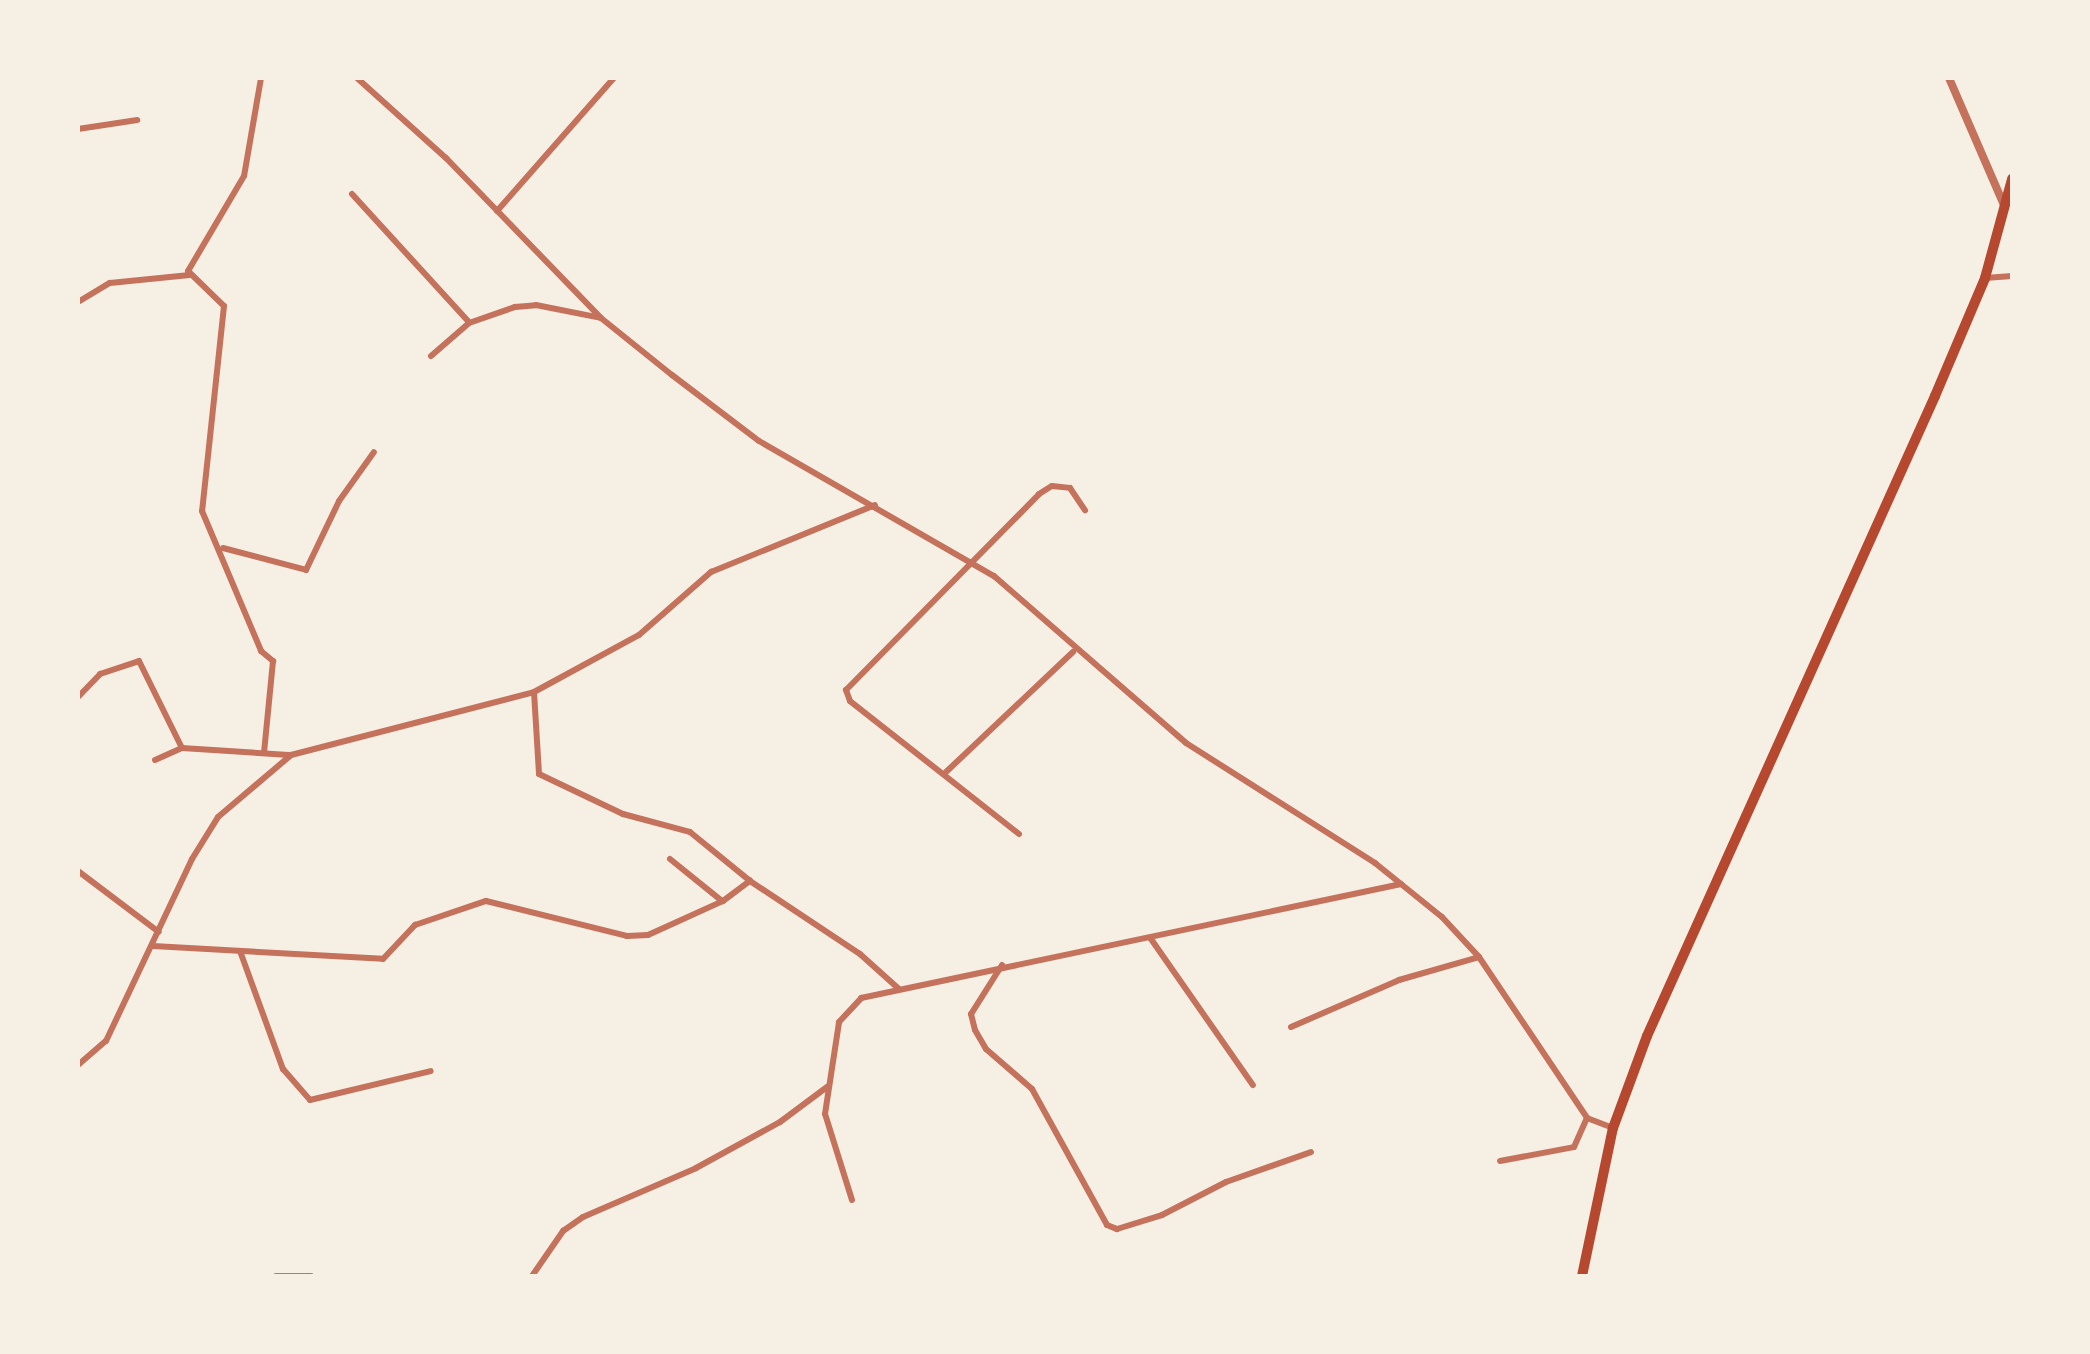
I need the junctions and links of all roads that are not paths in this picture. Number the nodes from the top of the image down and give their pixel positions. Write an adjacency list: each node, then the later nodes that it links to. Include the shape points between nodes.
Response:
1 (261, 78): 11 (street, via 244,176 189,262)
2 (356, 78): 10 (street)
3 (614, 78): 10 (street)
4 (1949, 78): 9 (street)
5 (137, 120): 6 (street)
6 (78, 130)
7 (2012, 179): 9 (highway)
8 (352, 194): 16 (street)
9 (2004, 205): 13 (highway)
10 (497, 211): 15 (street)
11 (190, 275): 14 (street, via 110,283); 21 (street, via 224,306 202,511)
12 (2012, 276): 13 (street)
13 (1985, 278): 50 (highway, via 1713,880)
14 (78, 302)
15 (601, 318): 16 (street, via 536,305); 19 (street, via 758,442)
16 (469, 322): 17 (street)
17 (430, 356)
18 (374, 452): 21 (street, via 338,501 306,570)
19 (876, 504): 22 (street); 24 (street, via 711,572 639,635)
20 (1085, 510): 22 (street, via 1070,488 1052,486)
21 (222, 548): 27 (street, via 261,651 273,661)
22 (971, 562): 23 (street); 30 (street, via 846,690 850,702)
23 (1073, 652): 30 (street); 35 (street, via 1229,775)
24 (534, 692): 28 (street); 34 (street, via 539,774 623,814 690,832)
25 (78, 697): 26 (street, via 100,674 139,661)
26 (182, 748): 27 (street); 29 (street)
27 (264, 752): 28 (street)
28 (291, 755): 37 (street, via 218,817)
29 (155, 760)
30 (946, 772): 31 (street)
31 (1019, 834)
32 (670, 859): 36 (street)
33 (78, 871): 37 (street)
34 (750, 881): 36 (street); 43 (street, via 860,954)
35 (1402, 884): 38 (street); 41 (street)
36 (722, 902): 40 (street, via 648,935 627,936 486,901 414,925 383,960)
37 (159, 932): 39 (street)
38 (1151, 939): 42 (street); 47 (street)
39 (152, 946): 40 (street); 45 (street, via 106,1041)
40 (240, 951): 46 (street, via 283,1068 310,1100)
41 (1480, 956): 44 (street, via 1399,980); 49 (street)
42 (1002, 965): 43 (street); 51 (street, via 975,1003 975,1030 986,1049 1032,1089 1107,1225 1117,1229 1162,1215 1226,1182)
43 (900, 989): 48 (street, via 846,1009)
44 (1291, 1027)
45 (78, 1065)
46 (431, 1070)
47 (1253, 1086)
48 (826, 1087): 53 (street, via 829,1137); 56 (street, via 780,1122 696,1168 583,1217 563,1231)
49 (1587, 1118): 50 (street); 52 (street, via 1574,1146)
50 (1613, 1128): 57 (highway)
51 (1311, 1152)
52 (1500, 1160)
53 (852, 1200)
54 (276, 1276): 55 (street)
55 (311, 1276)
56 (532, 1276)
57 (1582, 1276)

